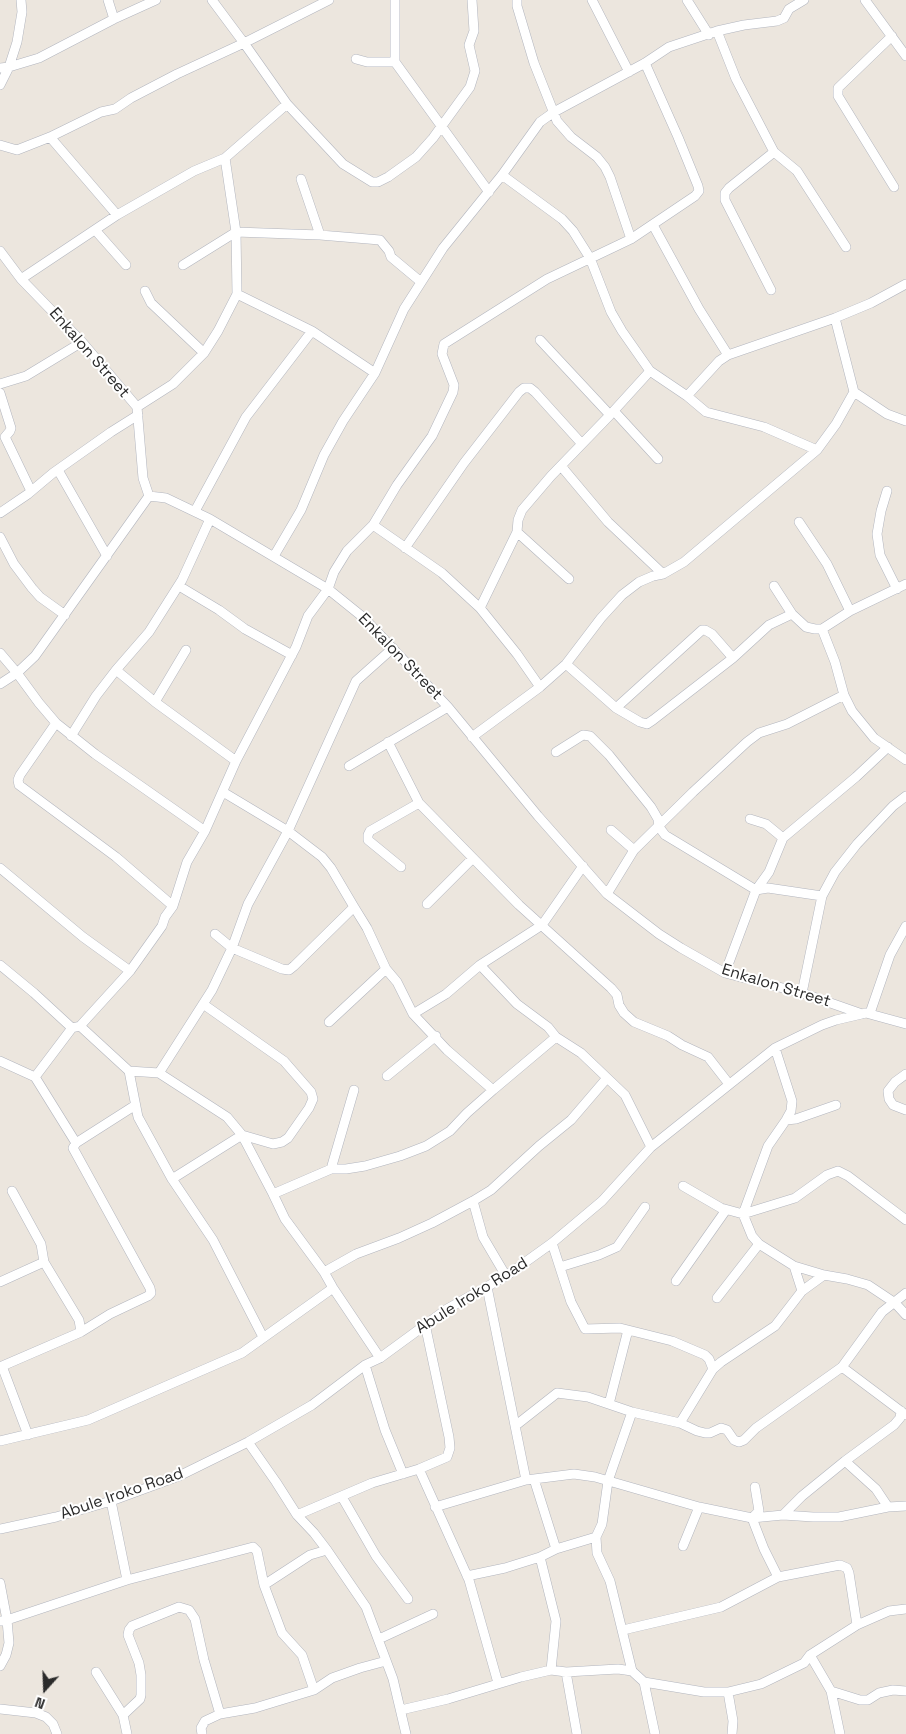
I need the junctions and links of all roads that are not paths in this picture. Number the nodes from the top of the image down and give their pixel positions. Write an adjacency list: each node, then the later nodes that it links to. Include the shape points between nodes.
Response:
1 (21, 0): 23 (street, via 17,42)
2 (108, 0): 15 (street)
3 (156, 0): 15 (street)
4 (212, 0): 18 (street)
5 (329, 0): 18 (street)
6 (395, 0): 21 (street)
7 (472, 0): 28 (street, via 474,31 469,45 474,79)
8 (517, 0): 27 (street, via 534,63)
9 (592, 0): 24 (street)
10 (687, 0): 16 (street)
11 (783, 0): 14 (street)
12 (804, 0): 14 (street)
13 (865, 0): 17 (street)
14 (789, 9): 16 (street, via 784,18 777,21)
15 (114, 19): 23 (street, via 39,58)
16 (713, 33): 22 (street, via 669,47); 31 (street)
17 (892, 36): 19 (street); 35 (street, via 838,88 838,96)
18 (244, 43): 26 (street); 29 (street, via 131,98 120,107 101,112)
19 (906, 56)
20 (356, 59): 21 (street)
21 (395, 62): 28 (street)
22 (645, 63): 24 (street); 38 (street, via 699,191)
23 (5, 67): 25 (street)
24 (629, 72): 27 (street)
25 (0, 85)
26 (287, 104): 28 (street, via 344,164 372,182 388,177 416,157); 32 (street)
27 (554, 112): 33 (street, via 540,122); 42 (street, via 557,121 571,137 605,167)
28 (441, 126): 36 (street)
29 (50, 137): 30 (street, via 17,150); 37 (street)
30 (0, 145)
31 (774, 152): 43 (street, via 797,171); 52 (street, via 725,193 725,200)
32 (224, 158): 37 (street, via 194,171); 40 (street)
33 (502, 175): 36 (street); 45 (street, via 562,219)
34 (301, 179): 41 (street)
35 (894, 188)
36 (489, 192): 49 (street, via 443,248)
37 (118, 215): 39 (street)
38 (652, 225): 42 (street); 59 (street)
39 (96, 231): 46 (street); 48 (street)
40 (236, 232): 41 (street); 47 (street); 53 (street)
41 (320, 235): 49 (street, via 380,240 391,256)
42 (631, 239): 45 (street)
43 (846, 247)
44 (0, 251): 48 (street, Enkalon Street)
45 (590, 258): 60 (street, via 611,312); 82 (street, via 547,279 444,344 442,354 454,385 453,392 432,436)
46 (126, 264)
47 (183, 265)
48 (21, 279): 57 (street, Enkalon Street)
49 (421, 282): 61 (street, via 404,309)
50 (906, 284): 54 (street)
51 (145, 290): 58 (street, via 151,303)
52 (771, 290)
53 (237, 294): 55 (street); 58 (street)
54 (835, 318): 59 (street); 63 (street)
55 (312, 331): 61 (street); 78 (street, via 246,417)
56 (540, 340): 67 (street)
57 (82, 342): 62 (street, via 26,376); 66 (street, Enkalon Street)
58 (204, 353): 66 (street, via 173,384)
59 (728, 355): 65 (street)
60 (650, 371): 65 (street); 67 (street)
61 (375, 373): 87 (street, via 324,455 301,510)
62 (0, 384)
63 (854, 392): 68 (street, via 887,414); 71 (street)
64 (0, 393): 69 (street, via 11,428)
65 (687, 396): 71 (street, via 706,412 764,427)
66 (138, 411): 74 (street); 77 (street, Enkalon Street, via 143,478)
67 (612, 413): 70 (street); 72 (street)
68 (906, 421)
69 (2, 437): 76 (street)
70 (582, 444): 73 (street); 85 (street, via 535,392 524,388 464,463)
71 (817, 450): 88 (street, via 684,562)
72 (658, 460)
73 (561, 466): 83 (street, via 522,510); 88 (street, via 608,522)
74 (58, 470): 76 (street); 86 (street)
75 (887, 490): 94 (street, via 877,534 880,555)
76 (31, 491): 79 (street)
77 (149, 496): 78 (street, Enkalon Street, via 166,498); 86 (street)
78 (195, 511): 80 (street, Enkalon Street)
79 (0, 513)
80 (210, 519): 87 (street, Enkalon Street); 91 (street)
81 (799, 522): 96 (street, via 827,564)
82 (373, 525): 85 (street); 93 (street, via 348,551 334,572)
83 (517, 532): 89 (street); 95 (street)
84 (0, 537): 98 (street, via 32,588)
85 (405, 548): 95 (street, via 442,573)
86 (107, 556): 98 (street)
87 (274, 556): 93 (street, Enkalon Street)
88 (664, 574): 105 (street, via 638,582 622,595)
89 (569, 579)
90 (906, 584): 94 (street)
91 (179, 586): 103 (street, via 245,630); 106 (street, via 149,632)
92 (774, 586): 97 (street)
93 (328, 589): 100 (street, Enkalon Street, via 364,618); 103 (street, via 308,616)
94 (896, 589): 96 (street)
95 (480, 608): 109 (street)
96 (850, 611): 99 (street)
97 (792, 614): 99 (street, via 806,627); 104 (street, via 769,625)
98 (65, 615): 107 (street, via 35,656)
99 (822, 629): 110 (street)
100 (393, 648): 112 (street, Enkalon Street); 130 (street, via 356,681)
101 (186, 650): 111 (street)
102 (0, 653): 107 (street)
103 (292, 654): 121 (street)
104 (733, 658): 113 (street, via 647,724); 113 (street, via 712,634 702,630)
105 (566, 664): 109 (street); 113 (street)
106 (116, 670): 111 (street); 115 (street)
107 (17, 673): 108 (street); 114 (street)
108 (0, 684)
109 (540, 687): 116 (street)
110 (844, 695): 118 (street, via 858,720 874,738); 127 (street, via 787,724 759,732)
111 (155, 702): 121 (street)
112 (448, 707): 116 (street, Enkalon Street); 117 (street)
113 (616, 708)
114 (56, 723): 115 (street); 141 (street, via 20,775 19,785 116,857)
115 (71, 736): 128 (street)
116 (472, 737): 134 (street, Enkalon Street)
117 (388, 742): 122 (street); 125 (street)
118 (888, 747): 120 (street); 131 (street)
119 (556, 752): 127 (street, via 583,735 590,736 651,807)
120 (906, 760)
121 (236, 761): 123 (street)
122 (349, 766)
123 (223, 792): 128 (street); 130 (street)
124 (906, 796): 139 (street, via 857,844 835,872)
125 (419, 803): 133 (street); 135 (street, via 368,834 368,840)
126 (750, 819): 131 (street, via 766,824)
127 (659, 827): 132 (street); 137 (street, via 665,834)
128 (205, 830): 141 (street, via 187,862)
129 (611, 830): 132 (street)
130 (288, 831): 142 (street, via 322,857); 146 (street, via 248,904)
131 (783, 838): 137 (street, via 769,872)
132 (634, 850): 138 (street)
133 (473, 858): 140 (street); 143 (street)
134 (583, 866): 138 (street, Enkalon Street); 143 (street)
135 (402, 867)
136 (0, 868): 150 (street, via 83,937)
137 (756, 890): 139 (street, via 768,888); 151 (street)
138 (607, 894): 151 (street, Enkalon Street, via 659,934)
139 (822, 896): 152 (street)
140 (427, 904)
141 (173, 906): 150 (street)
142 (354, 907): 146 (street, via 289,970); 149 (street)
143 (542, 925): 148 (street); 169 (street, via 618,995 619,1005 634,1022 708,1057)
144 (905, 930): 155 (street, via 890,956)
145 (215, 934): 146 (street)
146 (232, 948): 153 (street)
147 (0, 965): 158 (street)
148 (480, 965): 154 (street, via 446,994); 160 (street, via 517,1004)
149 (386, 969): 154 (street, via 397,982); 156 (street)
150 (130, 971): 158 (street)
151 (725, 973): 152 (street, Enkalon Street)
152 (802, 993): 155 (street, Enkalon Street)
153 (203, 1004): 164 (street); 176 (street, via 284,1062 311,1092 313,1099 309,1108 282,1142 273,1144)
154 (413, 1014): 159 (street)
155 (866, 1014): 157 (street); 161 (street, Abule Iroko Road, via 822,1025)
156 (329, 1022)
157 (906, 1024)
158 (76, 1027): 163 (street); 167 (street)
159 (436, 1036): 166 (street); 171 (street, via 447,1050)
160 (556, 1037): 168 (street); 171 (street)
161 (775, 1048): 169 (street, Abule Iroko Road); 175 (street, via 792,1100)
162 (0, 1061): 167 (street)
163 (129, 1071): 164 (street); 173 (street)
164 (159, 1073): 176 (street, via 227,1116)
165 (906, 1074): 174 (street, via 888,1090 893,1105)
166 (387, 1076)
167 (35, 1077): 177 (street)
168 (607, 1078): 178 (street, via 624,1095); 184 (street, via 572,1120 491,1190)
169 (729, 1084): 178 (street, Abule Iroko Road)
170 (354, 1090): 179 (street)
171 (493, 1090): 179 (street, via 450,1131 426,1146 365,1166)
172 (836, 1105): 175 (street)
173 (134, 1106): 177 (street); 180 (street)
174 (906, 1110)
175 (786, 1120): 187 (street, via 768,1146)
176 (242, 1135): 180 (street); 183 (street)
177 (76, 1142): 208 (street, via 73,1148 151,1292)
178 (651, 1147): 189 (street, Abule Iroko Road, via 602,1202)
179 (331, 1169): 183 (street)
180 (172, 1179): 209 (street, via 213,1240)
181 (684, 1186): 186 (street)
182 (12, 1191): 191 (street, via 41,1244)
183 (274, 1194): 194 (street, via 285,1219)
184 (473, 1201): 194 (street); 196 (street, via 483,1237)
185 (645, 1207): 193 (street, via 617,1247)
186 (726, 1210): 187 (street); 197 (street)
187 (742, 1214): 188 (street, via 795,1198 838,1171); 190 (street)
188 (906, 1220)
189 (552, 1243): 193 (street); 196 (street, Abule Iroko Road)
190 (759, 1244): 192 (street); 203 (street)
191 (44, 1262): 198 (street); 208 (street, via 79,1320)
192 (794, 1266): 195 (street); 201 (street)
193 (560, 1267): 207 (street, via 571,1302 586,1328)
194 (324, 1272): 200 (street)
195 (824, 1275): 201 (street); 204 (street, via 868,1285)
196 (506, 1276): 199 (street, Abule Iroko Road)
197 (676, 1281)
198 (0, 1282)
199 (487, 1287): 206 (street, Abule Iroko Road); 219 (street)
200 (333, 1288): 209 (street); 210 (street)
201 (802, 1292): 214 (street, via 775,1326)
202 (906, 1293): 204 (street)
203 (717, 1298)
204 (895, 1303): 205 (street); 213 (street, via 882,1312)
205 (906, 1315)
206 (425, 1324): 210 (street, Abule Iroko Road); 224 (street, via 450,1448 446,1457)
207 (628, 1330): 214 (street, via 694,1350 710,1359); 215 (street)
208 (81, 1332): 212 (street)
209 (263, 1338): 220 (street, via 242,1353 109,1412)
210 (380, 1358): 211 (street, Abule Iroko Road)
211 (365, 1365): 222 (street, Abule Iroko Road, via 312,1405); 225 (street, via 385,1430)
212 (1, 1366): 220 (street)
213 (842, 1367): 217 (street); 218 (street, via 739,1442 721,1428 706,1433)
214 (713, 1369): 218 (street)
215 (609, 1404): 216 (street); 219 (street, via 588,1397 557,1393)
216 (632, 1412): 218 (street); 227 (street)
217 (904, 1413): 223 (street, via 894,1425)
218 (680, 1423)
219 (514, 1426): 226 (street)
220 (28, 1435): 221 (street)
221 (0, 1441)
222 (248, 1442): 230 (street, Abule Iroko Road, via 179,1476); 236 (street)
223 (845, 1461): 231 (street, via 876,1489); 235 (street)
224 (419, 1469): 225 (street); 233 (street)
225 (403, 1474): 229 (street)
226 (530, 1479): 227 (street, via 574,1474); 233 (street); 241 (street)
227 (608, 1481): 234 (street); 239 (street, via 602,1524)
228 (755, 1487): 237 (street, via 758,1511)
229 (342, 1497): 236 (street); 249 (street, via 376,1556)
230 (111, 1501): 238 (street, Abule Iroko Road); 246 (street)
231 (888, 1506): 232 (street); 235 (street, via 839,1517)
232 (906, 1506)
233 (435, 1507): 244 (street)
234 (698, 1508): 237 (street); 240 (street)
235 (783, 1515): 237 (street)
236 (297, 1516): 242 (street)
237 (752, 1518): 245 (street)
238 (0, 1529)
239 (596, 1537): 241 (street); 254 (street, via 597,1553 610,1580)
240 (682, 1546)
241 (556, 1549): 243 (street)
242 (327, 1550): 248 (street, via 310,1555); 255 (street, via 366,1606)
243 (540, 1557): 244 (street); 259 (street, via 556,1621)
244 (467, 1576): 264 (street)
245 (778, 1577): 253 (street, via 840,1564 847,1568); 254 (street, via 721,1607)
246 (127, 1580): 248 (street, via 253,1547 257,1551); 252 (street)
247 (0, 1583): 252 (street)
248 (264, 1585): 265 (street, via 282,1633 302,1655)
249 (408, 1599)
250 (906, 1608): 253 (street, via 889,1611)
251 (433, 1614): 255 (street)
252 (3, 1620): 258 (street, via 9,1643)
253 (857, 1625): 256 (street)
254 (623, 1630): 260 (street)
255 (379, 1639): 257 (street)
256 (810, 1655): 266 (street); 268 (street, via 804,1663 761,1684)
257 (386, 1661): 265 (street, via 332,1678); 270 (street)
258 (0, 1666)
259 (551, 1670): 262 (street); 264 (street)
260 (632, 1671): 262 (street); 263 (street)
261 (96, 1672): 272 (street)
262 (566, 1672): 277 (street)
263 (644, 1682): 268 (street, via 704,1692); 278 (street)
264 (498, 1683): 270 (street)
265 (314, 1690): 271 (street, via 255,1708)
266 (831, 1691): 267 (street, via 868,1700 879,1693); 280 (street)
267 (906, 1691)
268 (728, 1692): 279 (street)
269 (0, 1709): 273 (street, via 46,1717)
270 (401, 1710): 276 (street)
271 (220, 1714): 272 (street, via 195,1619 189,1610 179,1607 129,1630 139,1663 141,1695); 275 (street, via 205,1721 200,1728)
272 (123, 1715): 274 (street)
273 (56, 1734)
274 (127, 1734)
275 (202, 1734)
276 (404, 1734)
277 (577, 1734)
278 (655, 1734)
279 (732, 1734)
280 (840, 1734)

